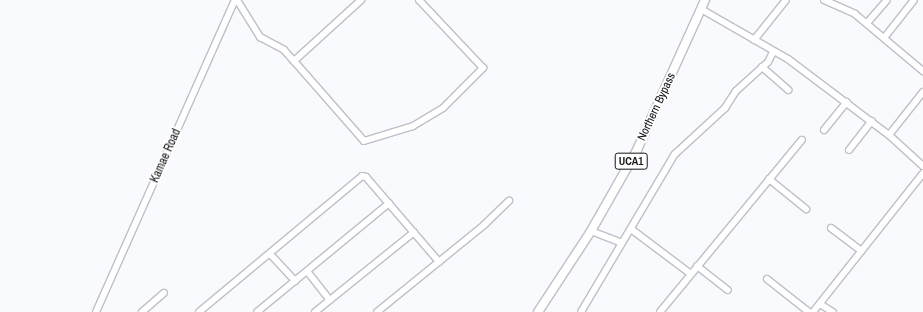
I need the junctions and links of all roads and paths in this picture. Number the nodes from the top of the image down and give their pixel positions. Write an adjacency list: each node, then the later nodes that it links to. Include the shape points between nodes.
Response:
1 (236, 0): 14 (street, via 260,38 284,50); 48 (street, Kamae Road)
2 (361, 0): 14 (street)
3 (419, 0): 14 (street, via 483,68 443,108 413,126 364,141)
4 (705, 0): 9 (main road, Northern Bypass / UCA1)
5 (786, 0): 12 (street)
6 (824, 0): 10 (street, via 855,14)
7 (887, 0): 10 (street)
8 (914, 0): 11 (street)
9 (702, 9): 12 (street); 33 (main road, Northern Bypass / UCA1, via 637,150)
10 (867, 24): 11 (street)
11 (884, 38): 16 (street)
12 (754, 40): 13 (street)
13 (773, 52): 15 (street); 19 (street, via 788,58)
14 (294, 61)
15 (762, 68): 17 (street); 32 (street, via 736,91 724,108 679,149)
16 (923, 70)
17 (788, 90)
18 (923, 92): 22 (street)
19 (847, 102): 20 (street); 21 (street)
20 (872, 121): 22 (street); 24 (street)
21 (824, 130)
22 (889, 134): 25 (street)
23 (802, 140): 27 (street)
24 (849, 150)
25 (923, 166)
26 (923, 173): 36 (street)
27 (769, 179): 30 (street); 39 (street)
28 (509, 200): 38 (street)
29 (389, 203): 34 (street); 37 (street, via 366,177 360,177); 40 (street)
30 (806, 209)
31 (831, 228): 36 (street)
32 (632, 229): 35 (street); 41 (street)
33 (591, 231): 35 (street); 54 (main road, Northern Bypass / UCA1)
34 (414, 232): 38 (street); 46 (street)
35 (622, 243): 55 (street)
36 (861, 251): 47 (street)
37 (270, 254): 43 (street); 50 (street)
38 (439, 262): 53 (street)
39 (697, 266): 41 (street); 44 (street)
40 (307, 271): 43 (street); 46 (street)
41 (691, 274): 56 (street)
42 (767, 279): 57 (street)
43 (295, 281): 51 (street)
44 (728, 290)
45 (164, 293): 49 (street)
46 (330, 300): 52 (street)
47 (820, 304): 58 (street); 59 (street)
48 (96, 312)
49 (142, 312)
50 (199, 312)
51 (257, 312)
52 (315, 312)
53 (377, 312)
54 (538, 312)
55 (581, 312)
56 (660, 312)
57 (809, 312)
58 (813, 312)
59 (832, 312)

